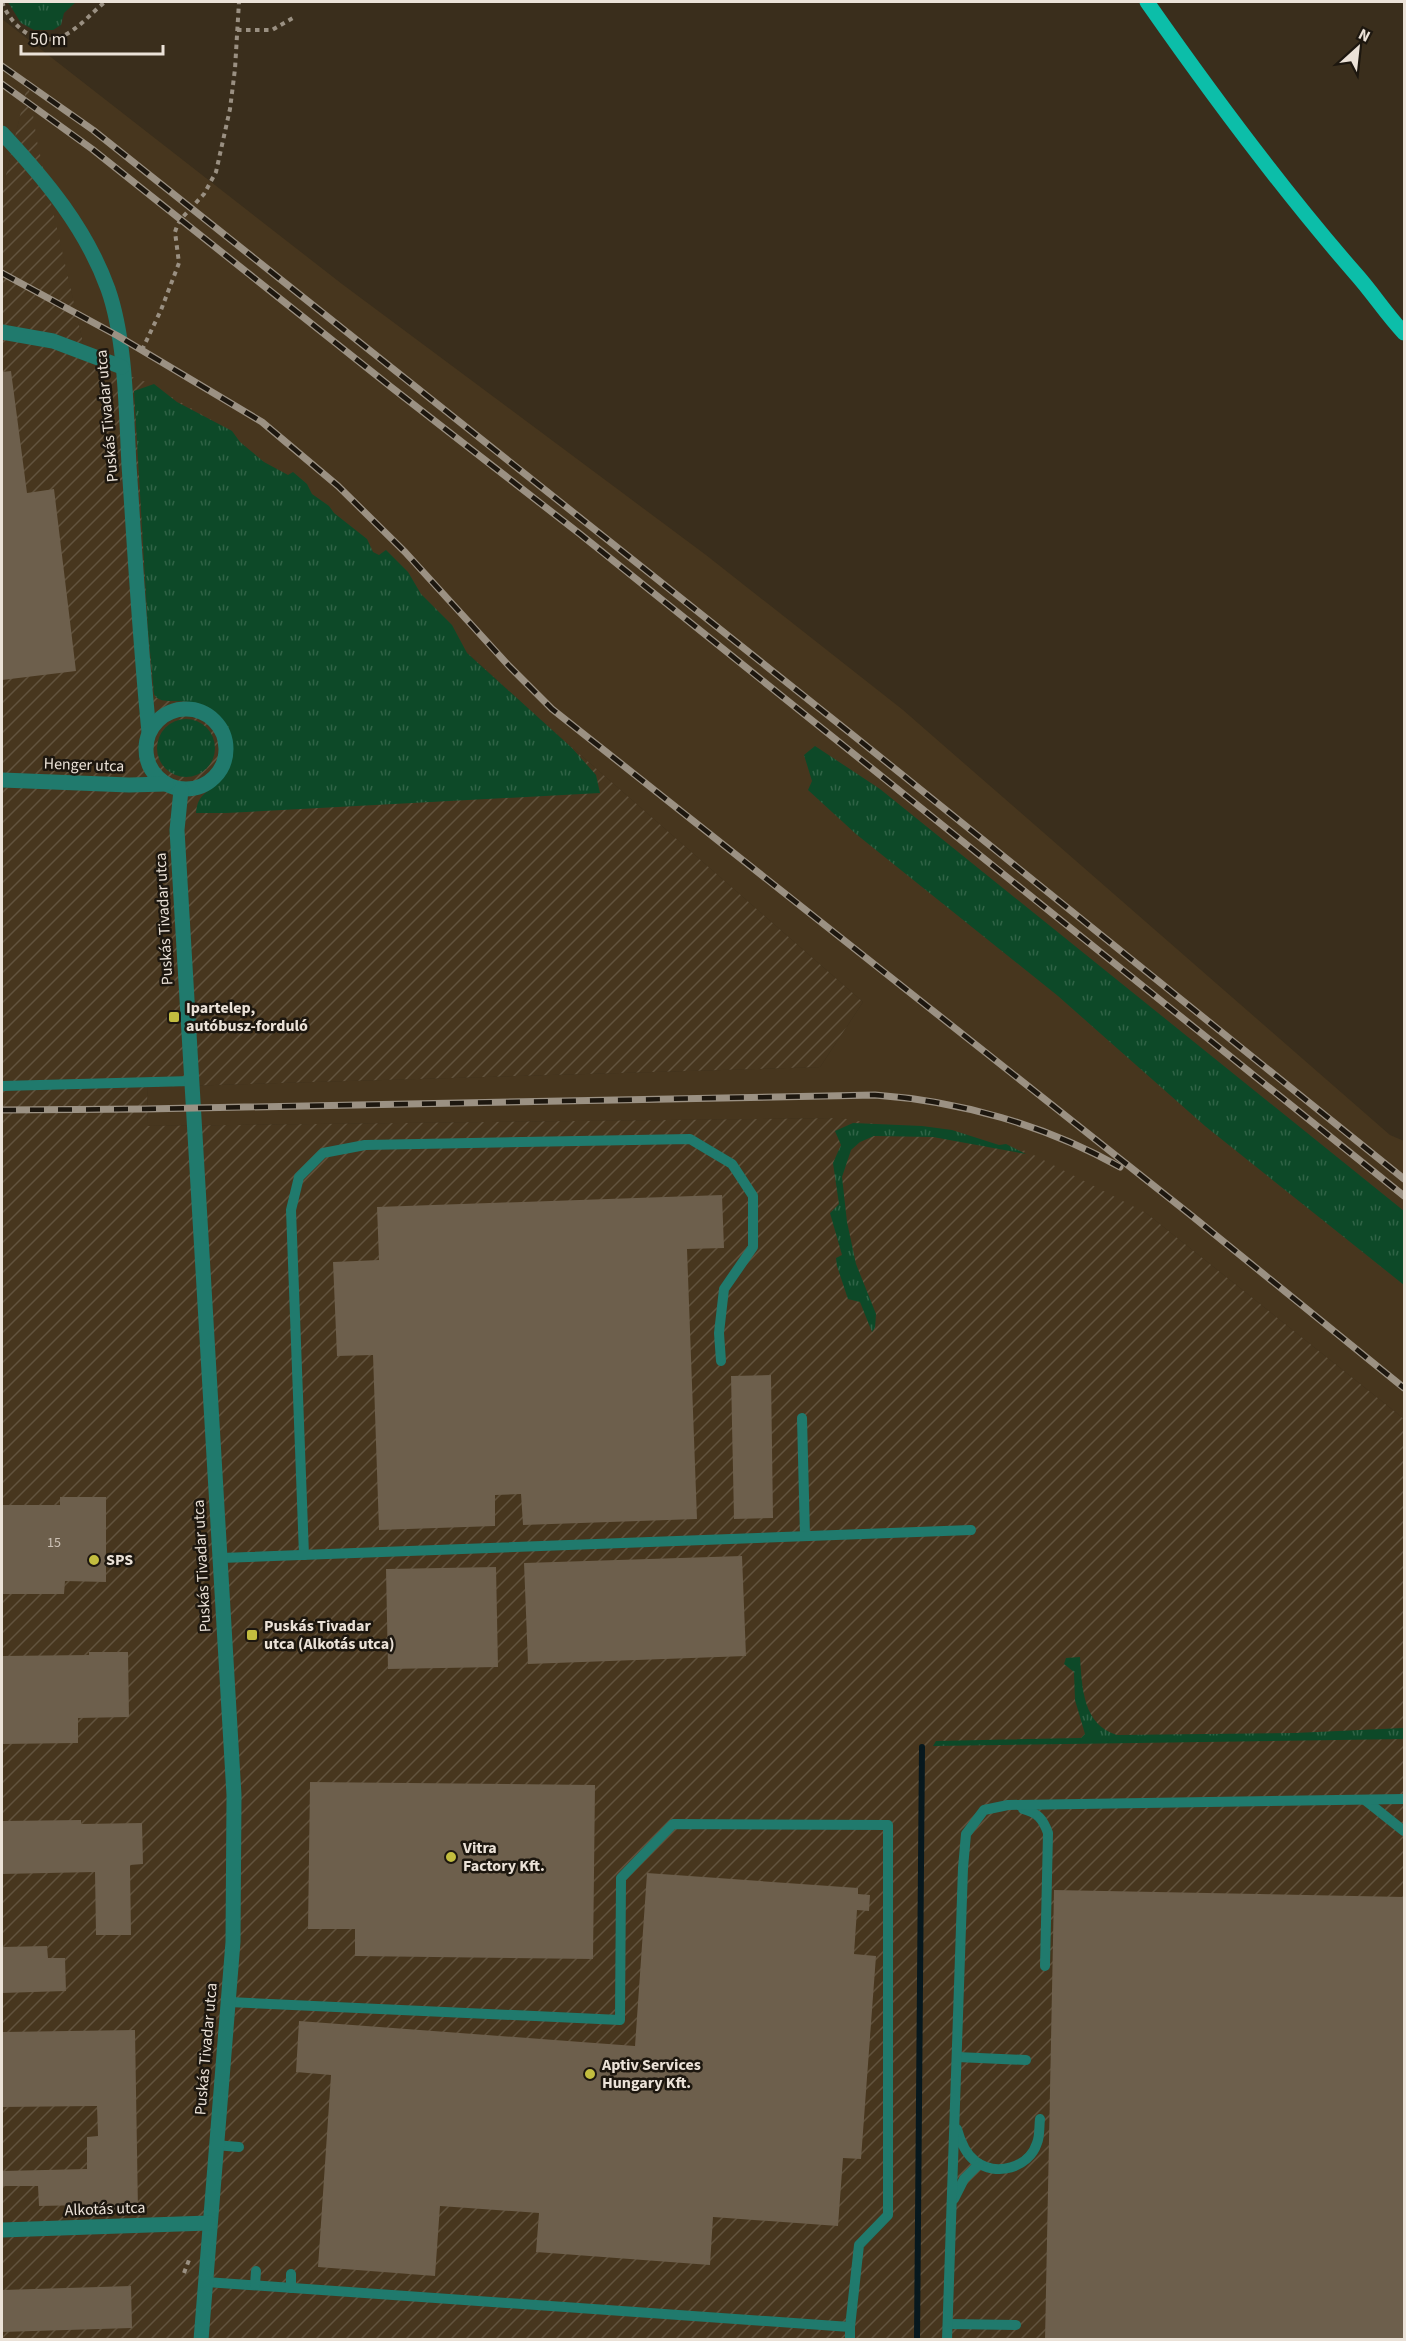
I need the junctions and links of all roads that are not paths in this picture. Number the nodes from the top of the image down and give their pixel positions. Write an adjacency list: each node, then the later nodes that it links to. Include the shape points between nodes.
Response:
1 (1147, 2): 4 (main road, via 1251,146)
2 (2, 133): 5 (street, Puskás Tivadar utca, via 72,217 97,262 113,308)
3 (2, 332): 5 (street, via 53,342)
4 (1404, 333)
5 (122, 367): 6 (street, Puskás Tivadar utca)
6 (149, 732): 8 (street, Puskás Tivadar utca, via 149,765); 9 (street, via 166,713 186,708 211,717 223,734 226,753 219,771 200,787)
7 (2, 780): 8 (street, Henger utca)
8 (166, 784): 9 (street)
9 (181, 790): 10 (street, Puskás Tivadar utca, via 177,830)
10 (192, 1081): 11 (lane); 17 (street, Puskás Tivadar utca)
11 (2, 1086)
12 (721, 1361): 16 (lane, via 719,1333 724,1289 753,1247 753,1196 732,1164 690,1139 365,1145 323,1153 299,1177 291,1210)
13 (801, 1418): 15 (lane)
14 (971, 1530): 15 (lane)
15 (805, 1536): 16 (lane)
16 (304, 1555): 17 (lane)
17 (220, 1558): 23 (street, Puskás Tivadar utca, via 234,1795 233,1942)
18 (1404, 1799): 19 (lane)
19 (1365, 1800): 20 (lane); 21 (lane)
20 (1008, 1805): 22 (lane, via 1034,1812 1043,1820 1048,1833); 24 (lane, via 984,1810 966,1834)
21 (1404, 1831)
22 (1045, 1966)
23 (228, 2002): 28 (street, Puskás Tivadar utca); 41 (lane, via 620,2020 621,1878 673,1824 888,1825 888,2215 859,2245)
24 (957, 2057): 25 (lane); 27 (lane)
25 (1026, 2060)
26 (1040, 2119): 30 (lane, via 1038,2142 1031,2156 1020,2165 1003,2169)
27 (955, 2123): 30 (lane, via 962,2144); 31 (lane)
28 (215, 2145): 29 (lane); 32 (street, Puskás Tivadar utca)
29 (239, 2147)
30 (979, 2164): 31 (lane, via 963,2179)
31 (952, 2205): 39 (lane)
32 (209, 2223): 33 (street, Alkotás utca); 36 (street, Puskás Tivadar utca)
33 (2, 2230)
34 (256, 2271): 37 (lane)
35 (291, 2274): 38 (lane)
36 (206, 2282): 37 (lane); 42 (street, Puskás Tivadar utca)
37 (255, 2285): 38 (lane)
38 (291, 2288): 41 (lane)
39 (948, 2324): 40 (lane); 44 (lane)
40 (1016, 2325)
41 (850, 2327): 43 (lane)
42 (201, 2340)
43 (850, 2340)
44 (947, 2340)

